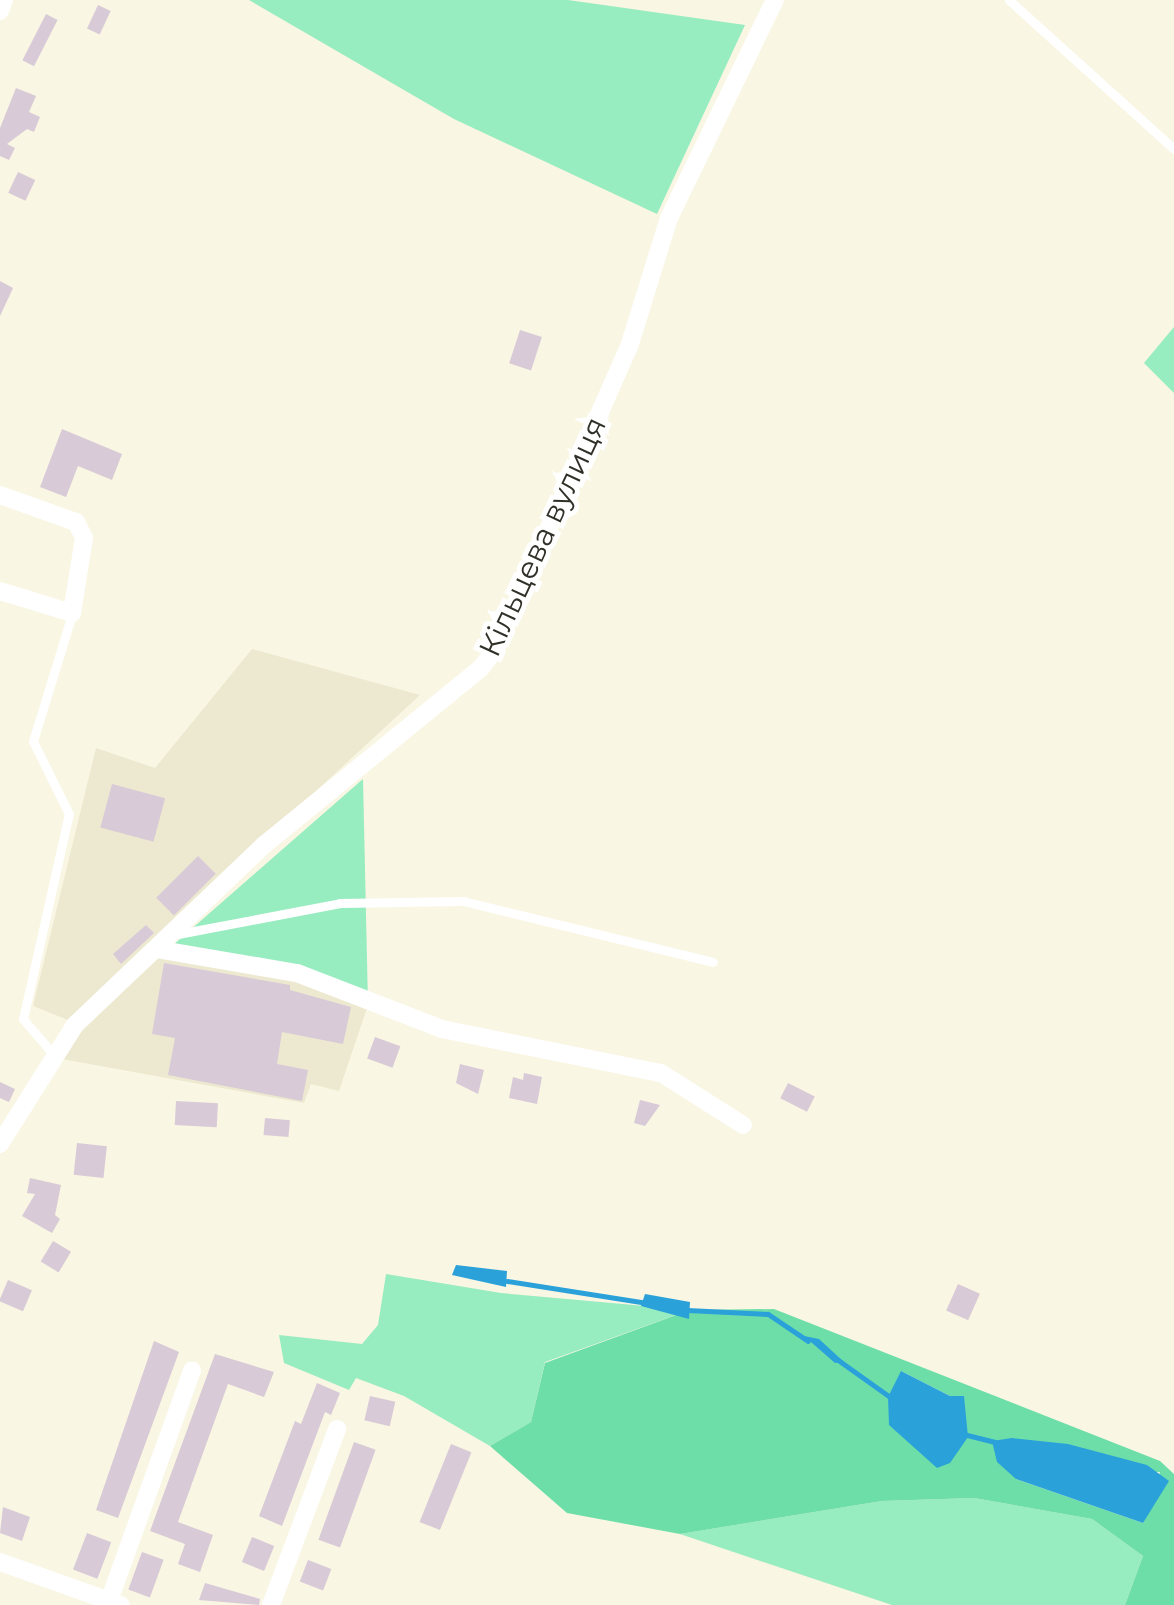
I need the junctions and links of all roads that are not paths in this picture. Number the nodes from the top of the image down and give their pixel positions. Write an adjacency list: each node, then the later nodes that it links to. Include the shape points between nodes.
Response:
1 (4, 0): 4 (street)
2 (775, 0): 9 (street, Кільцева вулиця, via 669,218 628,347 496,648 481,668 264,845)
3 (1009, 0): 5 (lane)
4 (0, 11)
5 (1174, 149)
6 (0, 494): 8 (street, via 76,522 84,538)
7 (0, 591): 8 (street)
8 (72, 613): 11 (lane, via 33,742 69,814 23,1019)
9 (164, 942): 10 (lane, via 340,903 463,901); 11 (street, Кільцева вулиця, via 75,1025); 12 (street, via 297,972 442,1029 660,1073)
10 (713, 962)
11 (54, 1054): 13 (street, Кільцева вулиця)
12 (743, 1125)
13 (0, 1144)
14 (192, 1370): 17 (street)
15 (337, 1429): 18 (street)
16 (0, 1562): 17 (street)
17 (115, 1603)
18 (271, 1605)

